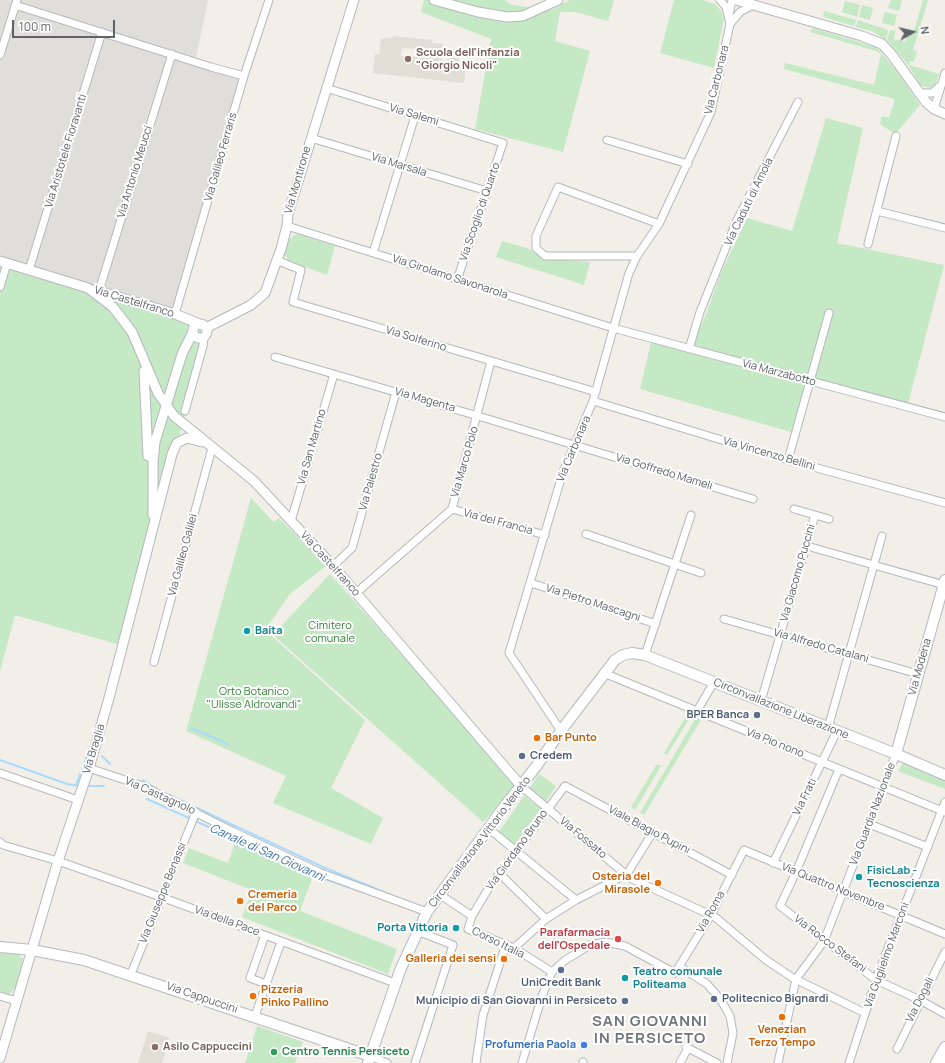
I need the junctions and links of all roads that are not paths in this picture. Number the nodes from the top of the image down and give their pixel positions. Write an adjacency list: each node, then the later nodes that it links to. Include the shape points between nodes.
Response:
1 (269, 0): 15 (street, Via Galileo Ferraris)
2 (434, 0): 3 (street, via 507,17 523,16)
3 (558, 0)
4 (720, 0): 10 (street)
5 (732, 0): 10 (street, Via Carbonara)
6 (736, 0): 9 (street); 10 (street, Via Carbonara)
7 (354, 2): 17 (street, Via Montirone)
8 (16, 3): 11 (street); 13 (street)
9 (751, 3): 10 (street); 18 (street, via 882,44)
10 (731, 20): 26 (street, Via Carbonara, via 711,112)
11 (102, 32): 12 (street); 38 (street, Via Aristotele Fioravanti)
12 (172, 54): 15 (street); 42 (street, Via Antonio Meucci)
13 (0, 55)
14 (945, 73): 16 (street)
15 (244, 76): 44 (street, Via Galileo Ferraris)
16 (942, 82): 18 (street, via 934,92); 20 (street)
17 (326, 88): 21 (street, Via Salemi); 23 (street, Via Montirone)
18 (918, 93): 20 (street)
19 (798, 102): 48 (street, Via Caduti di Amola, via 737,220 700,312)
20 (939, 111)
21 (415, 116): 25 (street, Via Salemi); 27 (street)
22 (896, 136): 29 (street)
23 (311, 138): 27 (street, Via Marsala); 31 (street, Via Montirone, via 288,214)
24 (607, 140): 26 (street)
25 (503, 143): 28 (street, Via Scoglio di Quarto)
26 (688, 164): 30 (street, Via Carbonara)
27 (398, 165): 28 (street, Via Marsala); 34 (street)
28 (487, 191): 39 (street, Via Scoglio di Quarto)
29 (877, 211): 32 (street); 33 (street)
30 (659, 224): 35 (street, Via Carbonara); 35 (street, via 558,187 536,236 536,248 546,256)
31 (287, 226): 34 (street, Via Girolamo Savonarola); 36 (street, Via Montirone)
32 (945, 228)
33 (868, 244)
34 (373, 253): 39 (street, Via Girolamo Savonarola)
35 (637, 256): 45 (street, Via Carbonara, via 622,291)
36 (276, 260): 46 (street, Via Montirone, via 265,293 258,300); 50 (street, Via Solferino, via 301,270 292,302)
37 (4, 262): 38 (street, Via Castelfranco); 40 (street, Via Castelfranco)
38 (30, 270): 41 (street, Via Castelfranco)
39 (457, 280): 45 (street, Via Girolamo Savonarola)
40 (0, 287)
41 (88, 288): 42 (street, Via Castelfranco); 47 (street, Via Castelfranco, via 113,306 132,332)
42 (99, 290): 44 (street, Via Castelfranco)
43 (829, 313): 52 (street)
44 (175, 314): 46 (street, Via Castelfranco)
45 (613, 328): 48 (street, Via Marzabotto); 54 (street, Via Carbonara)
46 (201, 332): 56 (street, Via Montirone, via 177,370); 57 (street, via 203,346)
47 (139, 347): 56 (street, Via Castelfranco, via 151,379); 74 (street, Via Castelfranco, via 147,405)
48 (689, 349): 52 (street, Via Marzabotto)
49 (275, 357): 51 (street, Via Magenta)
50 (492, 361): 54 (street, Via Solferino); 58 (street, Via Marco Polo)
51 (334, 374): 53 (street, Via Magenta); 70 (street, Via San Martino)
52 (811, 381): 59 (street, Via Marzabotto); 62 (street)
53 (396, 392): 58 (street, Via Magenta); 77 (street, Via Palestro, via 352,548)
54 (596, 392): 55 (street, Via Carbonara)
55 (594, 401): 60 (street, Via Carbonara); 62 (street, Via Vincenzo Bellini)
56 (165, 405): 61 (street, Via Castelfranco, via 174,416); 74 (street, Via Braglia, via 153,453 153,515)
57 (185, 411)
58 (478, 416): 60 (street, Via Magenta); 65 (street, Via Marco Polo)
59 (945, 417)
60 (575, 445): 63 (street, Via Goffredo Mameli); 72 (street, Via Carbonara, via 563,472)
61 (211, 447): 70 (street, Via Castelfranco, via 254,481); 74 (street, Via Braglia, via 187,438 177,444 172,454); 89 (street, Via Galileo Galilei)
62 (788, 460): 64 (street, Via Vincenzo Bellini)
63 (753, 499)
64 (945, 503)
65 (452, 509): 72 (street, Via del Francia); 82 (street, Via Marco Polo)
66 (794, 509): 68 (street, Via Giacomo Puccini)
67 (691, 515): 76 (street)
68 (815, 515): 69 (street, Via Giacomo Puccini); 75 (street, Via Giacomo Puccini)
69 (829, 519)
70 (291, 521): 77 (street, Via Castelfranco)
71 (586, 534): 76 (street)
72 (545, 535): 80 (street, Via Carbonara)
73 (882, 536): 78 (street, Via Frati)
74 (148, 546): 99 (street, Via Braglia)
75 (806, 546): 78 (street); 85 (street, Via Giacomo Puccini)
76 (675, 564): 79 (street); 84 (street)
77 (333, 566): 82 (street, Via Castelfranco)
78 (874, 566): 81 (street); 87 (street, Via Frati)
79 (701, 572)
80 (531, 582): 84 (street, Via Pietro Mascagni); 96 (street, Via Carbonara, via 509,653)
81 (944, 582): 91 (main road, Via Modena)
82 (356, 593): 103 (street, Via Castelfranco)
83 (724, 619): 85 (street, Via Alfredo Catalani)
84 (656, 624): 86 (street)
85 (780, 634): 87 (street, Via Alfredo Catalani); 93 (street, Via Giacomo Puccini)
86 (644, 655): 88 (main road, Circonvallazione Liberazione, via 623,655); 92 (main road, Circonvallazione Liberazione)
87 (848, 655): 91 (street, Via Alfredo Catalani); 95 (street, Via Frati)
88 (616, 660): 90 (main road, Circonvallazione Vittorio Veneto)
89 (154, 662)
90 (606, 674): 94 (street, Via Pio nono); 96 (main road, Circonvallazione Vittorio Veneto)
91 (918, 674): 97 (main road, Via Modena)
92 (714, 682): 93 (main road, Circonvallazione Liberazione); 94 (street)
93 (761, 701): 95 (main road, Circonvallazione Liberazione)
94 (697, 711): 98 (street, Via Pio nono)
95 (833, 730): 97 (main road, Circonvallazione Liberazione); 98 (street, Via Frati)
96 (561, 731): 103 (main road, Circonvallazione Vittorio Veneto)
97 (896, 754): 102 (main road, Circonvallazione Liberazione); 105 (street, Via Guardia Nazionale)
98 (822, 762): 100 (street, Via Pio nono); 119 (street, Via Frati)
99 (89, 768): 106 (street, Via Braglia); 110 (street, Via Castagnolo, via 143,786)
100 (839, 769): 105 (street, Via Pio nono); 120 (street)
101 (0, 773): 106 (street)
102 (945, 775)
103 (521, 786): 108 (street, Via Fossato); 112 (main road, Circonvallazione Vittorio Veneto)
104 (565, 786): 108 (street, Via Giordano Bruno); 113 (street, Viale Biagio Pupini)
105 (882, 787): 109 (street, Via Pio nono); 111 (street, Via Guardia Nazionale)
106 (78, 800): 118 (street, Via Braglia)
107 (945, 802): 109 (street, Via Guglielmo Marconi)
108 (547, 808): 116 (street, Via Giordano Bruno); 122 (street, Via Fossato)
109 (943, 811): 115 (street, Via Guglielmo Marconi)
110 (194, 817): 126 (street, Via Giuseppe Benassi); 128 (street, Via Castagnolo, via 232,831 321,873)
111 (868, 824): 115 (street); 124 (street, Via Guardia Nazionale)
112 (488, 828): 116 (street); 125 (main road, Circonvallazione Vittorio Veneto)
113 (653, 832): 122 (street); 123 (street, Viale Biagio Pupini)
114 (0, 842): 118 (street)
115 (928, 847): 130 (street, Via Guglielmo Marconi)
116 (517, 850): 121 (street, Via Giordano Bruno); 127 (street)
117 (744, 850): 119 (street, Via Quattro Novembre); 123 (street, Via Roma)
118 (58, 861): 126 (street, Via della Pace); 141 (street, Via Braglia)
119 (773, 863): 120 (street, Via Quattro Novembre)
120 (796, 872): 124 (street, Via Quattro Novembre); 136 (street, Via Rocco Stefani, via 780,906)
121 (500, 874): 131 (street, Via Giordano Bruno); 132 (street)
122 (626, 874): 127 (street); 129 (street, Via Fossato)
123 (732, 874): 129 (street, Via Roma)
124 (843, 892): 130 (street, Via Quattro Novembre); 136 (street, Via Guardia Nazionale)
125 (439, 894): 128 (main road, Circonvallazione Vittorio Veneto); 131 (street, Corso Italia)
126 (161, 897): 135 (street, Via della Pace); 145 (street, Via Giuseppe Benassi)
127 (576, 900): 132 (street)
128 (427, 912): 133 (main road, Circonvallazione Vittorio Veneto)
129 (711, 915): 143 (street, Via Roma); 146 (street, Via Fossato, via 766,960)
130 (901, 915): 134 (street, Via Quattro Novembre); 147 (street, Via Guglielmo Marconi)
131 (472, 916): 138 (street, Corso Italia, via 468,929)
132 (546, 919): 140 (street)
133 (417, 930): 148 (main road, Circonvallazione Vittorio Veneto); 162 (street, via 452,945)
134 (945, 934)
135 (265, 935): 137 (street, Via della Pace); 149 (street, via 250,978)
136 (824, 941): 146 (street, Via Guardia Nazionale); 147 (street, Via Rocco Stefani)
137 (281, 942): 148 (street, Via della Pace); 149 (street)
138 (506, 944): 140 (street, Corso Italia); 163 (street, via 483,1015)
139 (0, 947): 141 (main road, Via Cappuccini)
140 (514, 948): 144 (street, Corso Italia)
141 (32, 950): 145 (main road, Via Cappuccini, via 84,960); 152 (street, Via Braglia)
142 (945, 952): 151 (street, Via Dogali)
143 (678, 970): 144 (street, via 625,946 606,942 590,945 564,960); 167 (street, via 707,984 721,1000 730,1016 733,1033)
144 (552, 972): 164 (street)
145 (131, 974): 155 (main road, Via Cappuccini)
146 (796, 979): 153 (street, Via Fossato); 168 (street)
147 (876, 980): 151 (street, Via Rocco Stefani); 153 (street, Via Guglielmo Marconi)
148 (395, 983): 159 (main road, Circonvallazione Vittorio Veneto)
149 (266, 984): 155 (street)
150 (0, 996): 152 (street)
151 (920, 1000): 154 (street, Via Rocco Stefani); 157 (street, Via Dogali)
152 (17, 1001): 158 (street, Via Braglia)
153 (865, 1014): 169 (street, Via Guglielmo Marconi)
154 (945, 1014)
155 (255, 1016): 159 (main road, Via Cappuccini)
156 (945, 1047): 170 (main road)
157 (897, 1049)
158 (0, 1058)
159 (369, 1060): 161 (street)
160 (945, 1061): 171 (street)
161 (387, 1063)
162 (415, 1063)
163 (476, 1063)
164 (522, 1063)
165 (680, 1063): 166 (street, via 687,1047)
166 (717, 1063)
167 (726, 1063)
168 (778, 1063)
169 (849, 1063)
170 (936, 1063)
171 (942, 1063)

